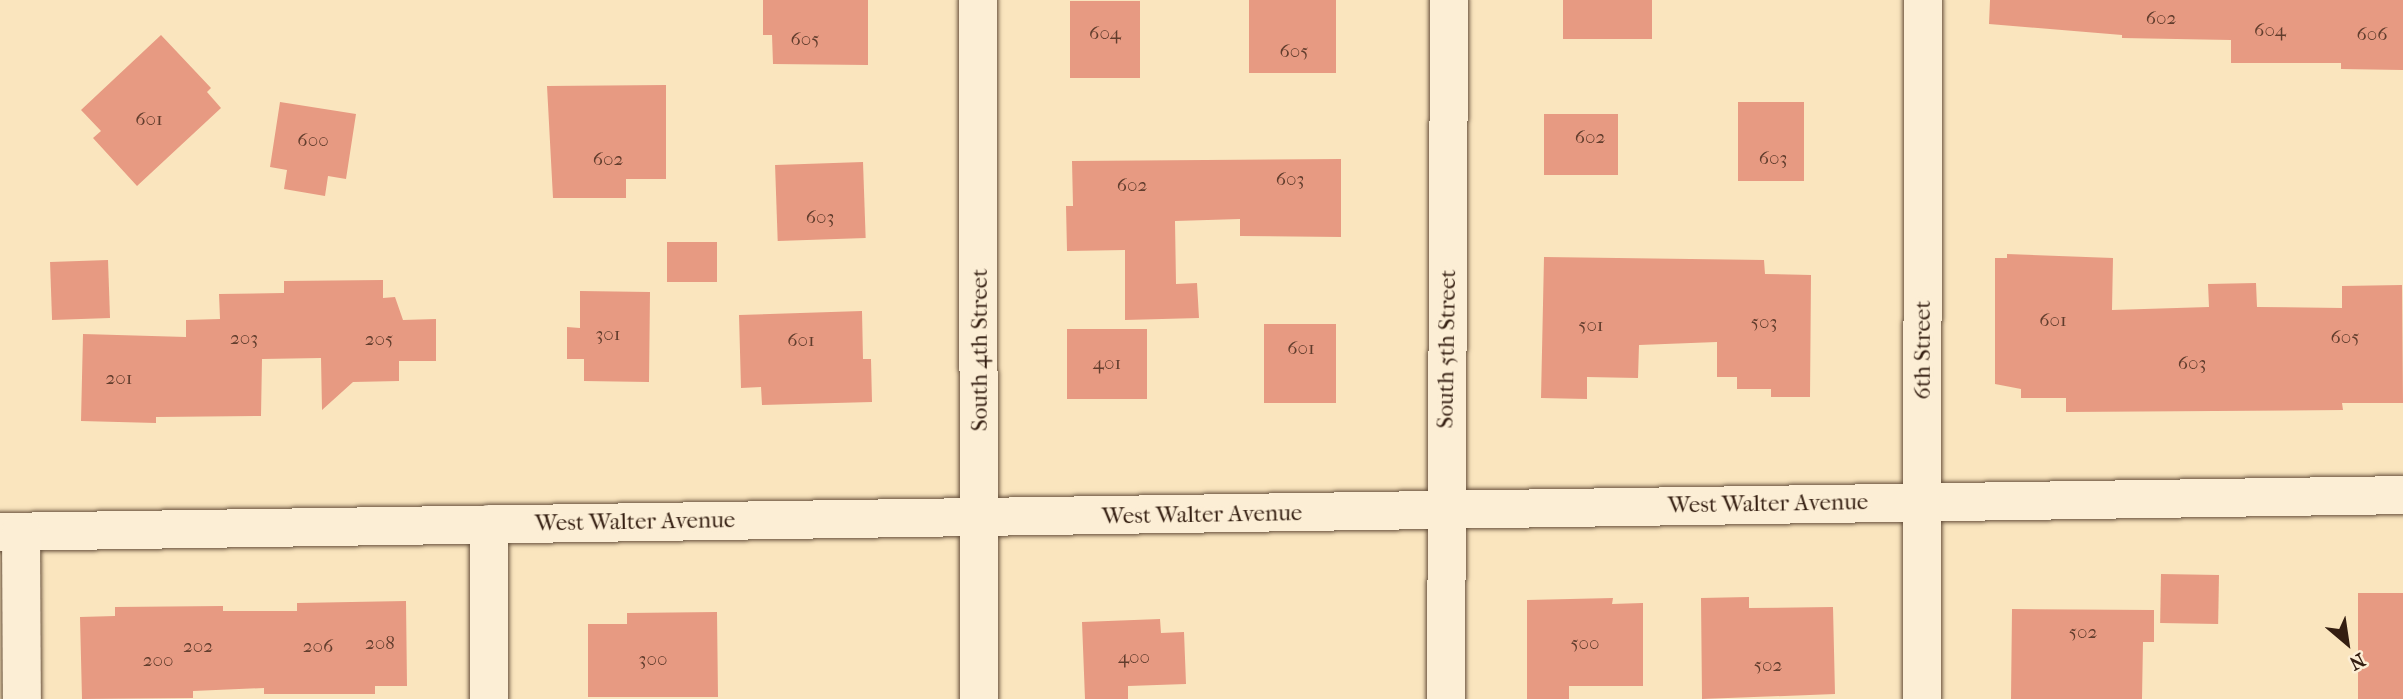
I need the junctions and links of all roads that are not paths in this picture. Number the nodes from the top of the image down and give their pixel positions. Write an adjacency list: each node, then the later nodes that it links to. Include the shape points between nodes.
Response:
1 (978, 0): 7 (street, South 4th Street)
2 (1449, 0): 6 (street, South 5th Street)
3 (1923, 0): 5 (street, 6th Street)
4 (2403, 495): 5 (street, West Walter Avenue)
5 (1924, 500): 6 (street, West Walter Avenue); 14 (street, 6th Street)
6 (1446, 512): 7 (street, West Walter Avenue); 13 (street, South 5th Street)
7 (980, 518): 8 (street, West Walter Avenue); 12 (street, South 4th Street)
8 (489, 524): 9 (street, West Walter Avenue); 11 (street)
9 (11, 532): 10 (street)
10 (22, 699)
11 (489, 699)
12 (979, 699)
13 (1446, 699)
14 (1922, 699)

